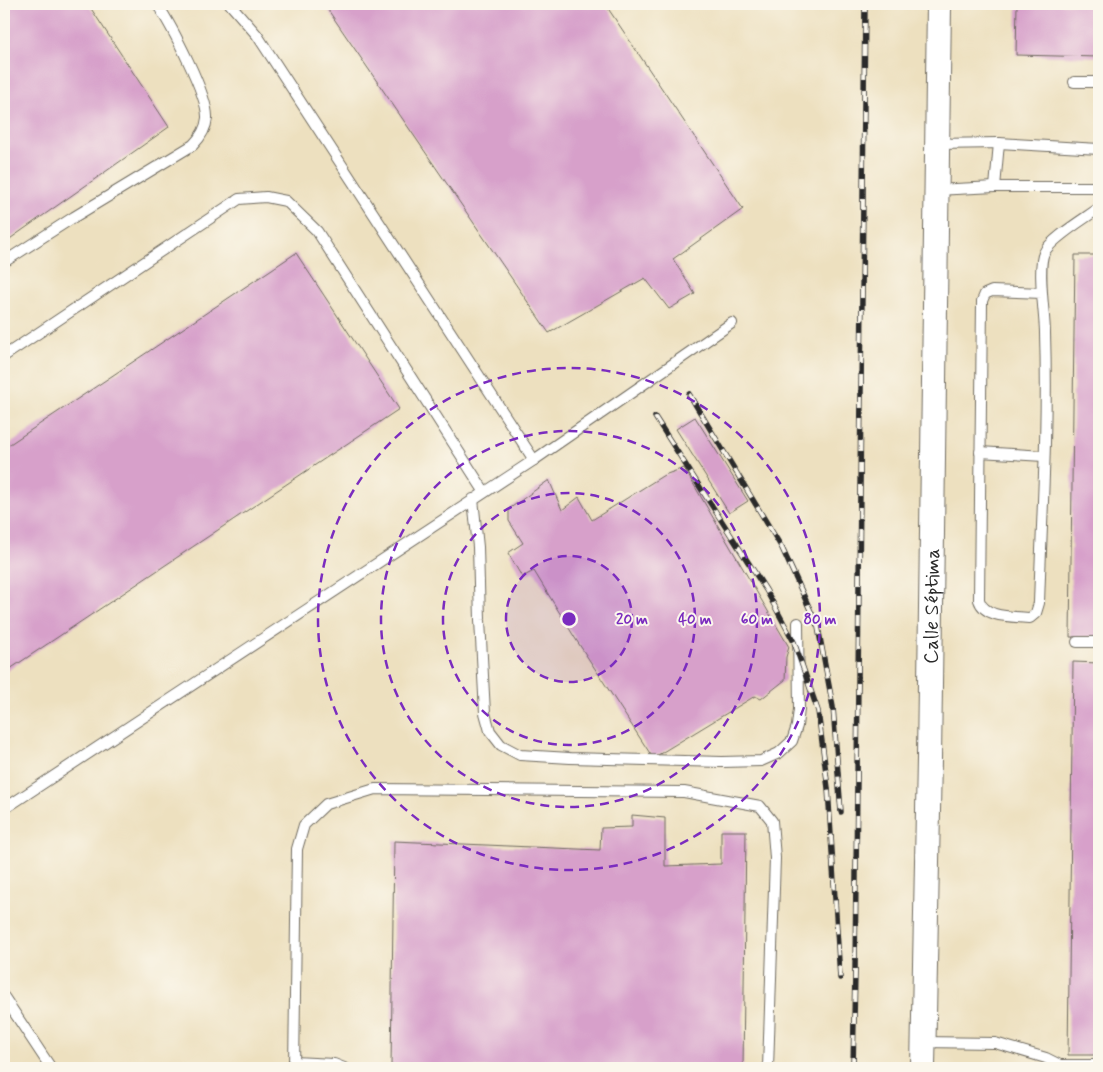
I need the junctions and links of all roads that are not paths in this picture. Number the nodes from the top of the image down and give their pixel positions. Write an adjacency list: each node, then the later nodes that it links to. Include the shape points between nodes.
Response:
1 (157, 4): 13 (lane, via 172,27 204,101 207,116 200,138)
2 (230, 4): 19 (lane, via 257,35)
3 (939, 4): 7 (street, Calle Séptima)
4 (1074, 82): 5 (lane)
5 (1099, 82)
6 (999, 143): 7 (lane); 8 (lane); 9 (lane)
7 (937, 144): 11 (street, Calle Séptima)
8 (1099, 150)
9 (995, 187): 10 (lane); 11 (lane)
10 (1099, 187)
11 (936, 190): 27 (street, Calle Séptima)
12 (1099, 208): 14 (lane, via 1053,242 1044,254)
13 (4, 262)
14 (1042, 293): 17 (lane, via 992,291 985,294 982,301); 18 (lane, via 1045,332)
15 (732, 324): 19 (lane)
16 (4, 356): 20 (lane, via 239,199 266,197 286,201 317,230)
17 (980, 452): 18 (lane); 18 (lane, via 981,607 995,614 1030,618 1036,613 1039,603)
18 (1044, 456)
19 (534, 460): 20 (lane)
20 (484, 491): 21 (lane)
21 (473, 499): 22 (lane, via 485,713 490,731 501,745 520,755 722,762 761,761 778,753 792,741 797,726); 25 (lane)
22 (798, 624)
23 (1077, 642): 24 (lane)
24 (1099, 642)
25 (4, 809)
26 (4, 997): 30 (lane)
27 (923, 1042): 29 (lane, via 995,1043 1060,1065); 33 (street, Calle Séptima)
28 (294, 1065): 31 (lane, via 334,1064); 32 (lane, via 298,849 304,825 326,804 375,789 684,792 760,806 772,821 775,858)
29 (1099, 1065)
30 (50, 1068)
31 (344, 1068)
32 (768, 1068)
33 (923, 1068)

